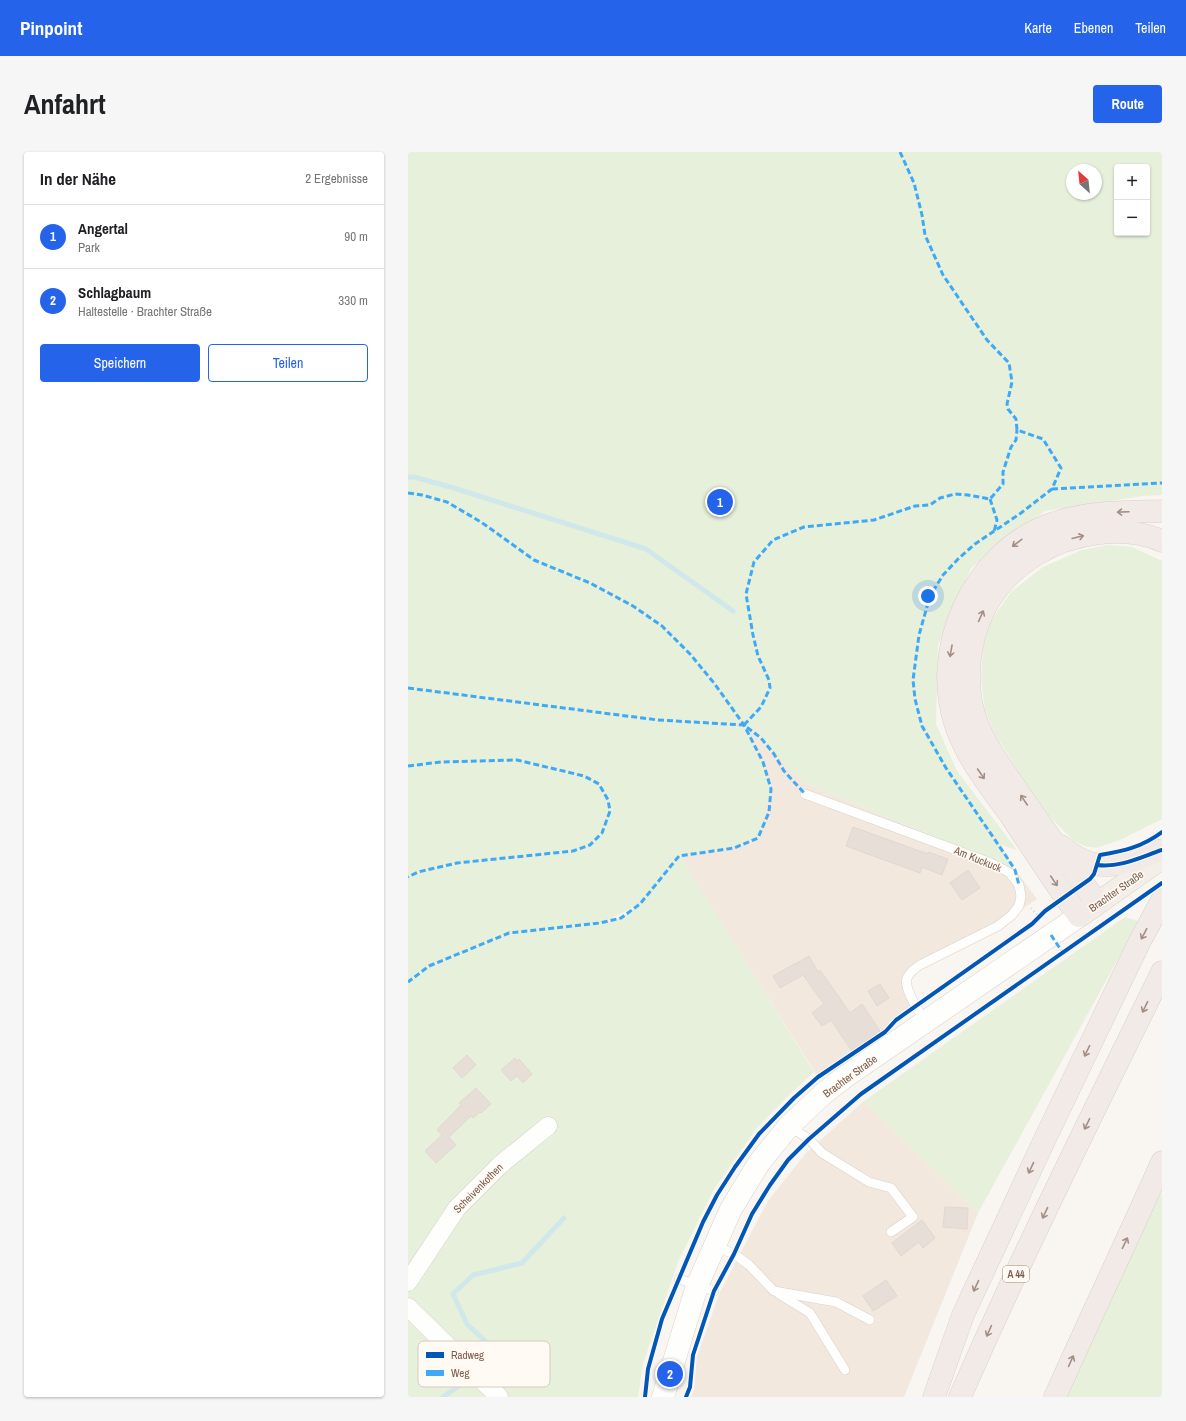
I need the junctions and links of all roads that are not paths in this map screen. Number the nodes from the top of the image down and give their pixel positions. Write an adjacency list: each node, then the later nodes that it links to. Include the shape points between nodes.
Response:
1 (1162, 511): 8 (highway, one-way to 8, via 1088,514 1051,524 1019,540 1000,556 974,588 959,620 951,649 949,693 954,719 964,745 981,774)
2 (1162, 540): 4 (highway, one-way to 2, via 991,752 973,713 969,665 980,618 988,602 1008,577 1047,548 1085,535 1103,533 1140,534)
3 (805, 794): 10 (lane, Am Kuckuck, via 991,863 1010,873 1019,885 1019,906 1012,915 998,926 920,964 912,971 906,980 907,990)
4 (1045, 832): 5 (highway, via 1073,856 1098,865 1116,865); 7 (highway)
5 (1157, 854): 7 (main road, Brachter Straße, via 1138,875)
6 (1162, 900): 27 (highway, one-way to 27, via 1046,1136 963,1315)
7 (1097, 903): 8 (main road, Brachter Straße)
8 (1079, 916): 10 (main road, Brachter Straße)
9 (1162, 972): 28 (highway, A 44, one-way to 28, via 1067,1167)
10 (926, 1023): 12 (main road, Brachter Straße, via 842,1079)
11 (548, 1126): 18 (street, Scheivenkothen, via 500,1165 457,1208)
12 (789, 1126): 16 (lane, via 809,1139 822,1153 862,1178 891,1188 913,1217); 17 (main road, Brachter Straße, via 759,1163 731,1209)
13 (1162, 1162): 15 (highway)
14 (1162, 1178): 15 (highway)
15 (1140, 1212): 29 (highway, one-way to 15)
16 (891, 1232)
17 (715, 1246): 19 (lane, via 734,1254 749,1265); 26 (main road, Brachter Straße, via 697,1285)
18 (408, 1282)
19 (774, 1291): 21 (lane, via 836,1302); 23 (lane, via 810,1313)
20 (408, 1308): 22 (street)
21 (870, 1320)
22 (442, 1341)
23 (845, 1370)
24 (489, 1387): 25 (street)
25 (499, 1397)
26 (663, 1397)
27 (934, 1397)
28 (960, 1397)
29 (1055, 1397)

